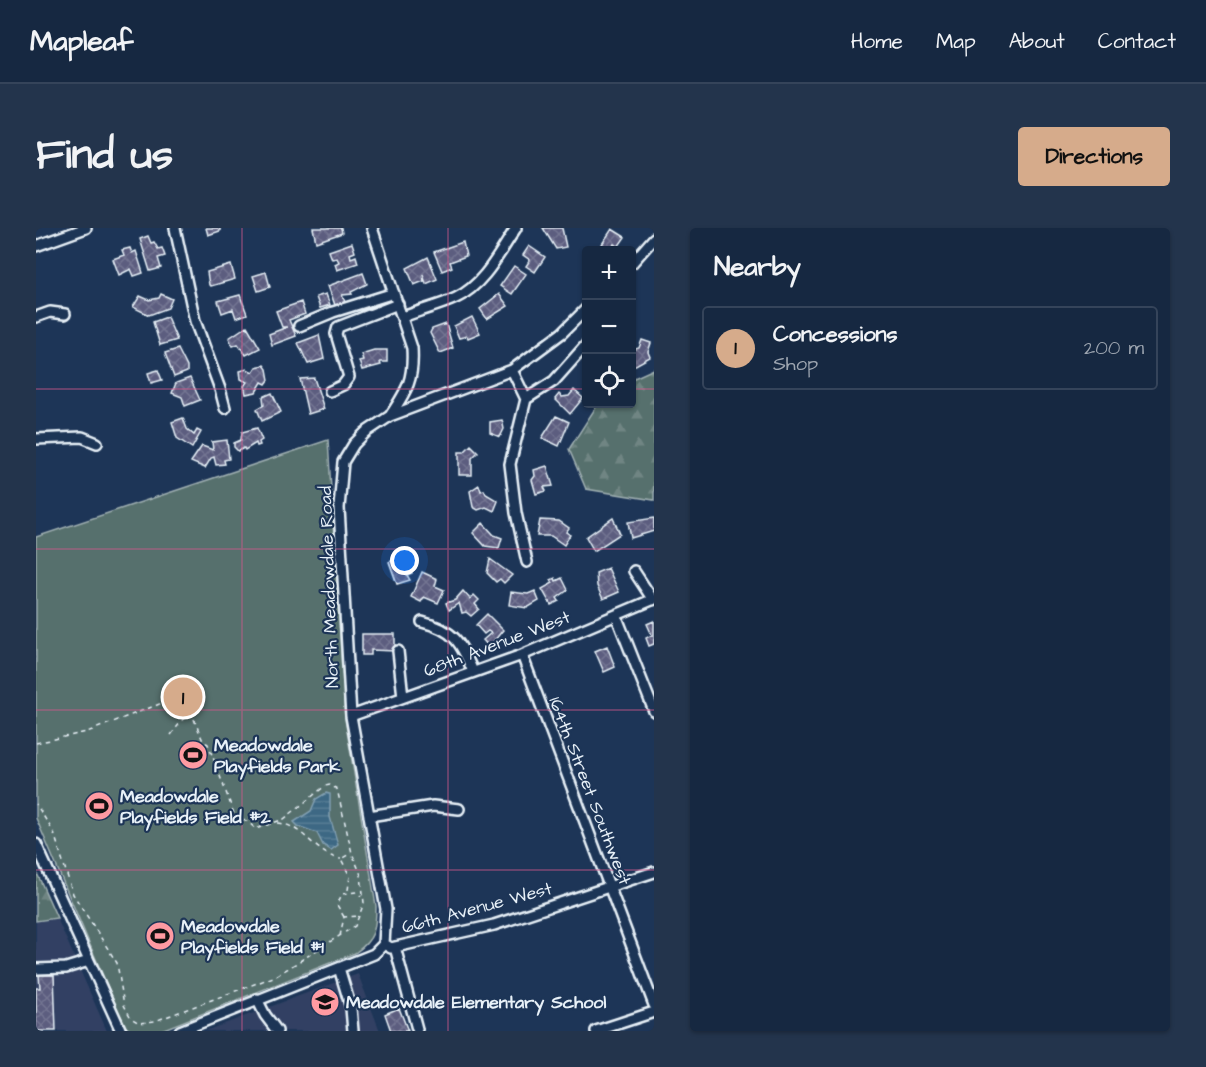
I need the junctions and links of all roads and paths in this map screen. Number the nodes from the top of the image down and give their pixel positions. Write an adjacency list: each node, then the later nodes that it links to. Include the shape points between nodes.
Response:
1 (86, 228): 6 (street)
2 (176, 228): 19 (street, via 195,321)
3 (372, 228): 8 (street)
4 (516, 228): 12 (street, via 472,287 457,297)
5 (654, 238): 7 (street)
6 (36, 244)
7 (636, 258)
8 (394, 293): 9 (street); 14 (street)
9 (398, 304): 12 (street); 17 (street, via 338,327 336,334 349,377)
10 (582, 313): 16 (street, North Meadowdale Road)
11 (65, 314): 13 (street, via 50,312)
12 (403, 316): 20 (street, via 413,368 409,386)
13 (36, 317)
14 (299, 326)
15 (582, 350): 18 (street, via 554,381)
16 (512, 370): 18 (street); 20 (street, North Meadowdale Road)
17 (330, 391)
18 (525, 399): 23 (street, via 510,464)
19 (225, 408)
20 (390, 416): 34 (street, North Meadowdale Road, via 354,444 343,462 340,485)
21 (36, 439): 22 (street, via 82,437)
22 (97, 443)
23 (527, 562)
24 (634, 571): 25 (street)
25 (654, 600): 26 (street, 68th Avenue West)
26 (616, 615): 29 (street, 68th Avenue West); 32 (street)
27 (422, 622): 30 (street, via 441,627 454,637 464,649)
28 (398, 651): 31 (street)
29 (522, 655): 30 (street, 68th Avenue West); 47 (street, 164th Street Southwest)
30 (473, 672): 31 (street, 68th Avenue West)
31 (403, 697): 34 (street, 68th Avenue West)
32 (654, 711)
33 (192, 714): 35 (path); 36 (path, via 190,689 185,687 170,700 87,732); 41 (path, via 208,744 236,819 247,821)
34 (351, 716): 39 (street, North Meadowdale Road)
35 (171, 735)
36 (36, 743)
37 (36, 804): 52 (path, via 54,833 73,894 117,963 123,1000 135,1022 155,1021 276,976)
38 (459, 809): 39 (street, via 433,806)
39 (369, 816): 53 (street, North Meadowdale Road, via 386,909)
40 (278, 823): 41 (path); 44 (path, via 330,784 337,789); 45 (path, via 287,823 326,855)
41 (256, 829): 42 (path)
42 (250, 831)
43 (36, 844): 55 (street)
44 (352, 853): 45 (path); 49 (path, via 361,875)
45 (341, 859): 48 (path, via 350,876)
46 (654, 872): 47 (street, 66th Avenue West)
47 (610, 888): 54 (street, 66th Avenue West, via 494,925); 59 (street, 164th Street Southwest)
48 (348, 891): 49 (path); 50 (path, via 337,905)
49 (363, 897): 51 (path, via 364,909)
50 (344, 916): 51 (path); 52 (path)
51 (359, 916): 52 (path, via 355,926)
52 (340, 938)
53 (384, 944): 54 (street, 66th Avenue West); 56 (street, 66th Avenue West, via 374,954)
54 (395, 947): 62 (street)
55 (89, 961): 57 (street, via 66,968); 63 (street)
56 (339, 968): 58 (street, 66th Avenue West); 66 (street, via 351,1008)
57 (36, 969)
58 (257, 999): 61 (street, 66th Avenue West); 65 (street)
59 (654, 1005)
60 (654, 1011): 67 (street)
61 (208, 1026): 64 (street, 66th Avenue West)
62 (417, 1029)
63 (121, 1031)
64 (180, 1031)
65 (277, 1031)
66 (353, 1031)
67 (596, 1031)

